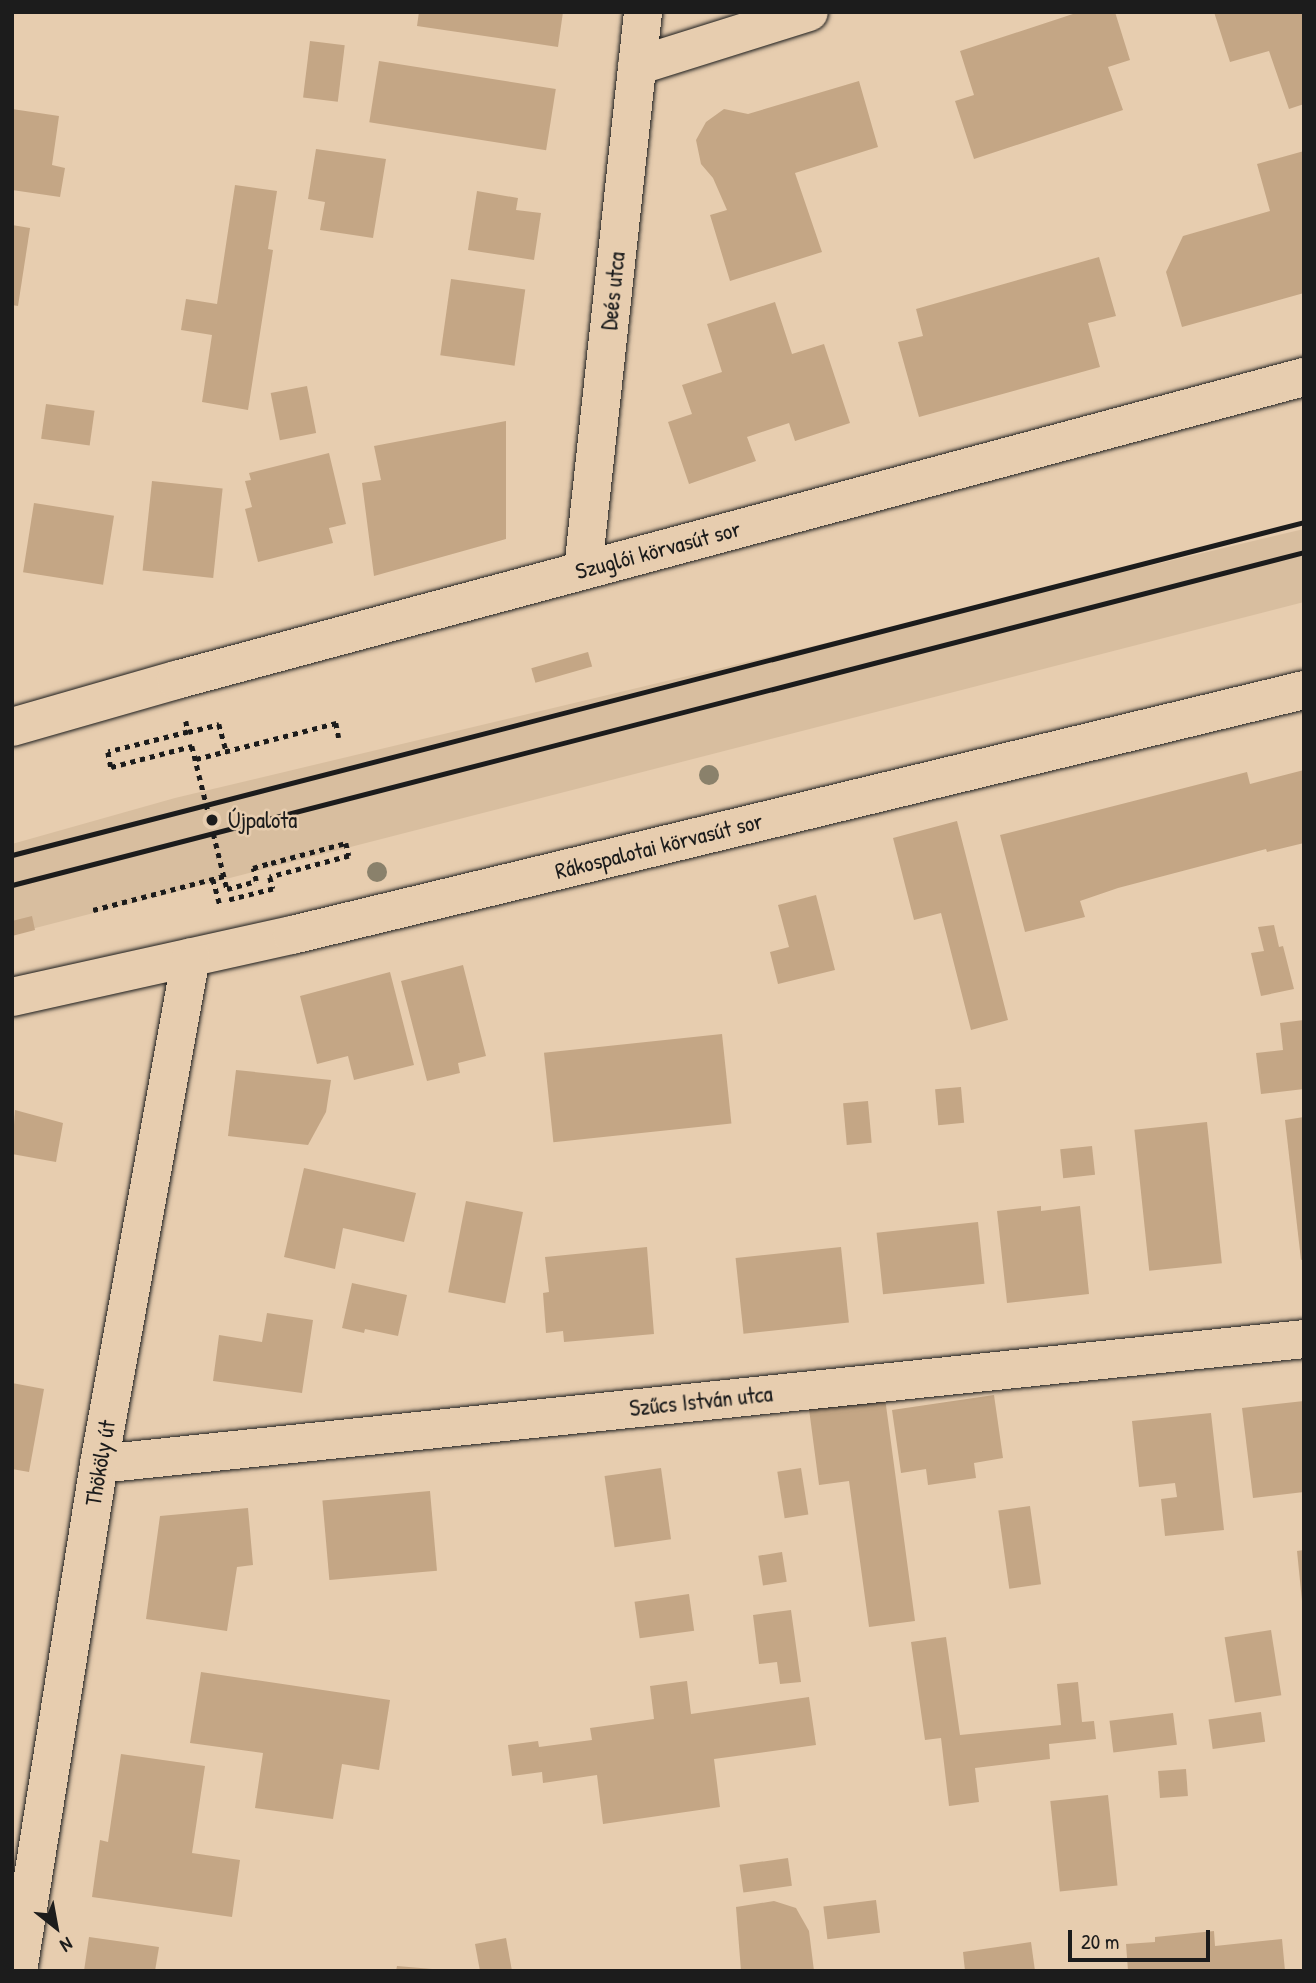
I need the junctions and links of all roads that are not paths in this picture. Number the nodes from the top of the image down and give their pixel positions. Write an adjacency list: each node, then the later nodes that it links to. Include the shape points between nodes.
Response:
1 (643, 12): 3 (street, Deés utca)
2 (809, 12): 3 (street)
3 (637, 66): 5 (street, Deés utca)
4 (1304, 377): 5 (street, Szuglói körvasút sor)
5 (583, 570): 7 (street, Szuglói körvasút sor)
6 (1304, 690): 8 (street, Rákospalotai körvasút sor)
7 (12, 727)
8 (191, 957): 9 (street, Rákospalotai körvasút sor); 11 (street, Thököly út)
9 (12, 996)
10 (1304, 1339): 11 (street, Szűcs István utca)
11 (99, 1464): 12 (street, Thököly út)
12 (18, 1971)

